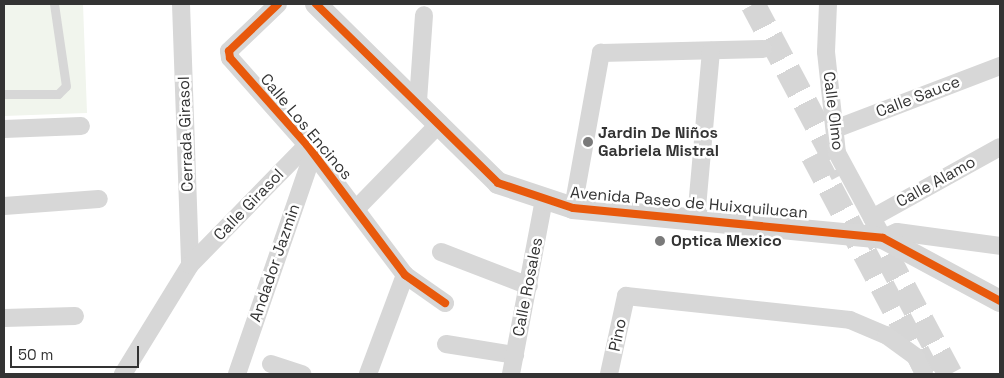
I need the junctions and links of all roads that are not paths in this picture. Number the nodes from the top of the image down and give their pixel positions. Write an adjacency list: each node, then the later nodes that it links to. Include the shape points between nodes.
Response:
1 (54, 4): 10 (lane, via 66,86 58,94)
2 (181, 4): 29 (street, Cerrada Girasol)
3 (278, 4): 17 (street, Calle Los Encinos, via 228,53)
4 (316, 4): 11 (street, Avenida Paseo de Huixquilucan)
5 (828, 4): 15 (street, Calle Olmo, via 826,52)
6 (424, 15): 11 (street)
7 (763, 50): 8 (street)
8 (711, 51): 21 (street, via 601,52); 24 (street)
9 (1000, 66): 15 (street, Calle Sauce)
10 (4, 94)
11 (418, 101): 12 (street, Avenida Paseo de Huixquilucan)
12 (440, 123): 19 (street, Avenida Paseo de Huixquilucan, via 498,183); 22 (street)
13 (82, 126): 14 (street)
14 (4, 129)
15 (835, 129): 23 (street, Calle Olmo, via 837,153)
16 (1000, 147): 23 (street, Calle Alamo)
17 (310, 149): 22 (street, Calle Los Encinos); 29 (street, Calle Girasol); 40 (street, Andador Jazmin)
18 (99, 199): 20 (street)
19 (544, 200): 21 (street, Avenida Paseo de Huixquilucan); 31 (street, Calle Rosales)
20 (4, 206)
21 (573, 208): 24 (street, Avenida Paseo de Huixquilucan)
22 (356, 209): 30 (street, Calle Los Encinos)
23 (872, 218): 25 (street, Calle Olmo)
24 (696, 219): 25 (street, Avenida Paseo de Huixquilucan)
25 (883, 238): 26 (street, via 897,232); 28 (street); 32 (street, Avenida Paseo de Huixquilucan)
26 (1000, 246)
27 (441, 252): 31 (street)
28 (1000, 252)
29 (190, 264): 39 (street, Calle Girasol)
30 (405, 274): 33 (street, Calle Los Encinos); 42 (street)
31 (529, 286): 37 (street, Calle Rosales)
32 (1000, 301)
33 (445, 303)
34 (75, 316): 35 (street)
35 (4, 318)
36 (446, 344): 37 (street)
37 (515, 355): 43 (street, Calle Rosales)
38 (271, 364): 41 (street)
39 (123, 374)
40 (237, 374)
41 (302, 374)
42 (368, 374)
43 (511, 374)
44 (609, 374): 45 (street, Pino, via 626,296 850,320 886,335 916,356)
45 (924, 374)

